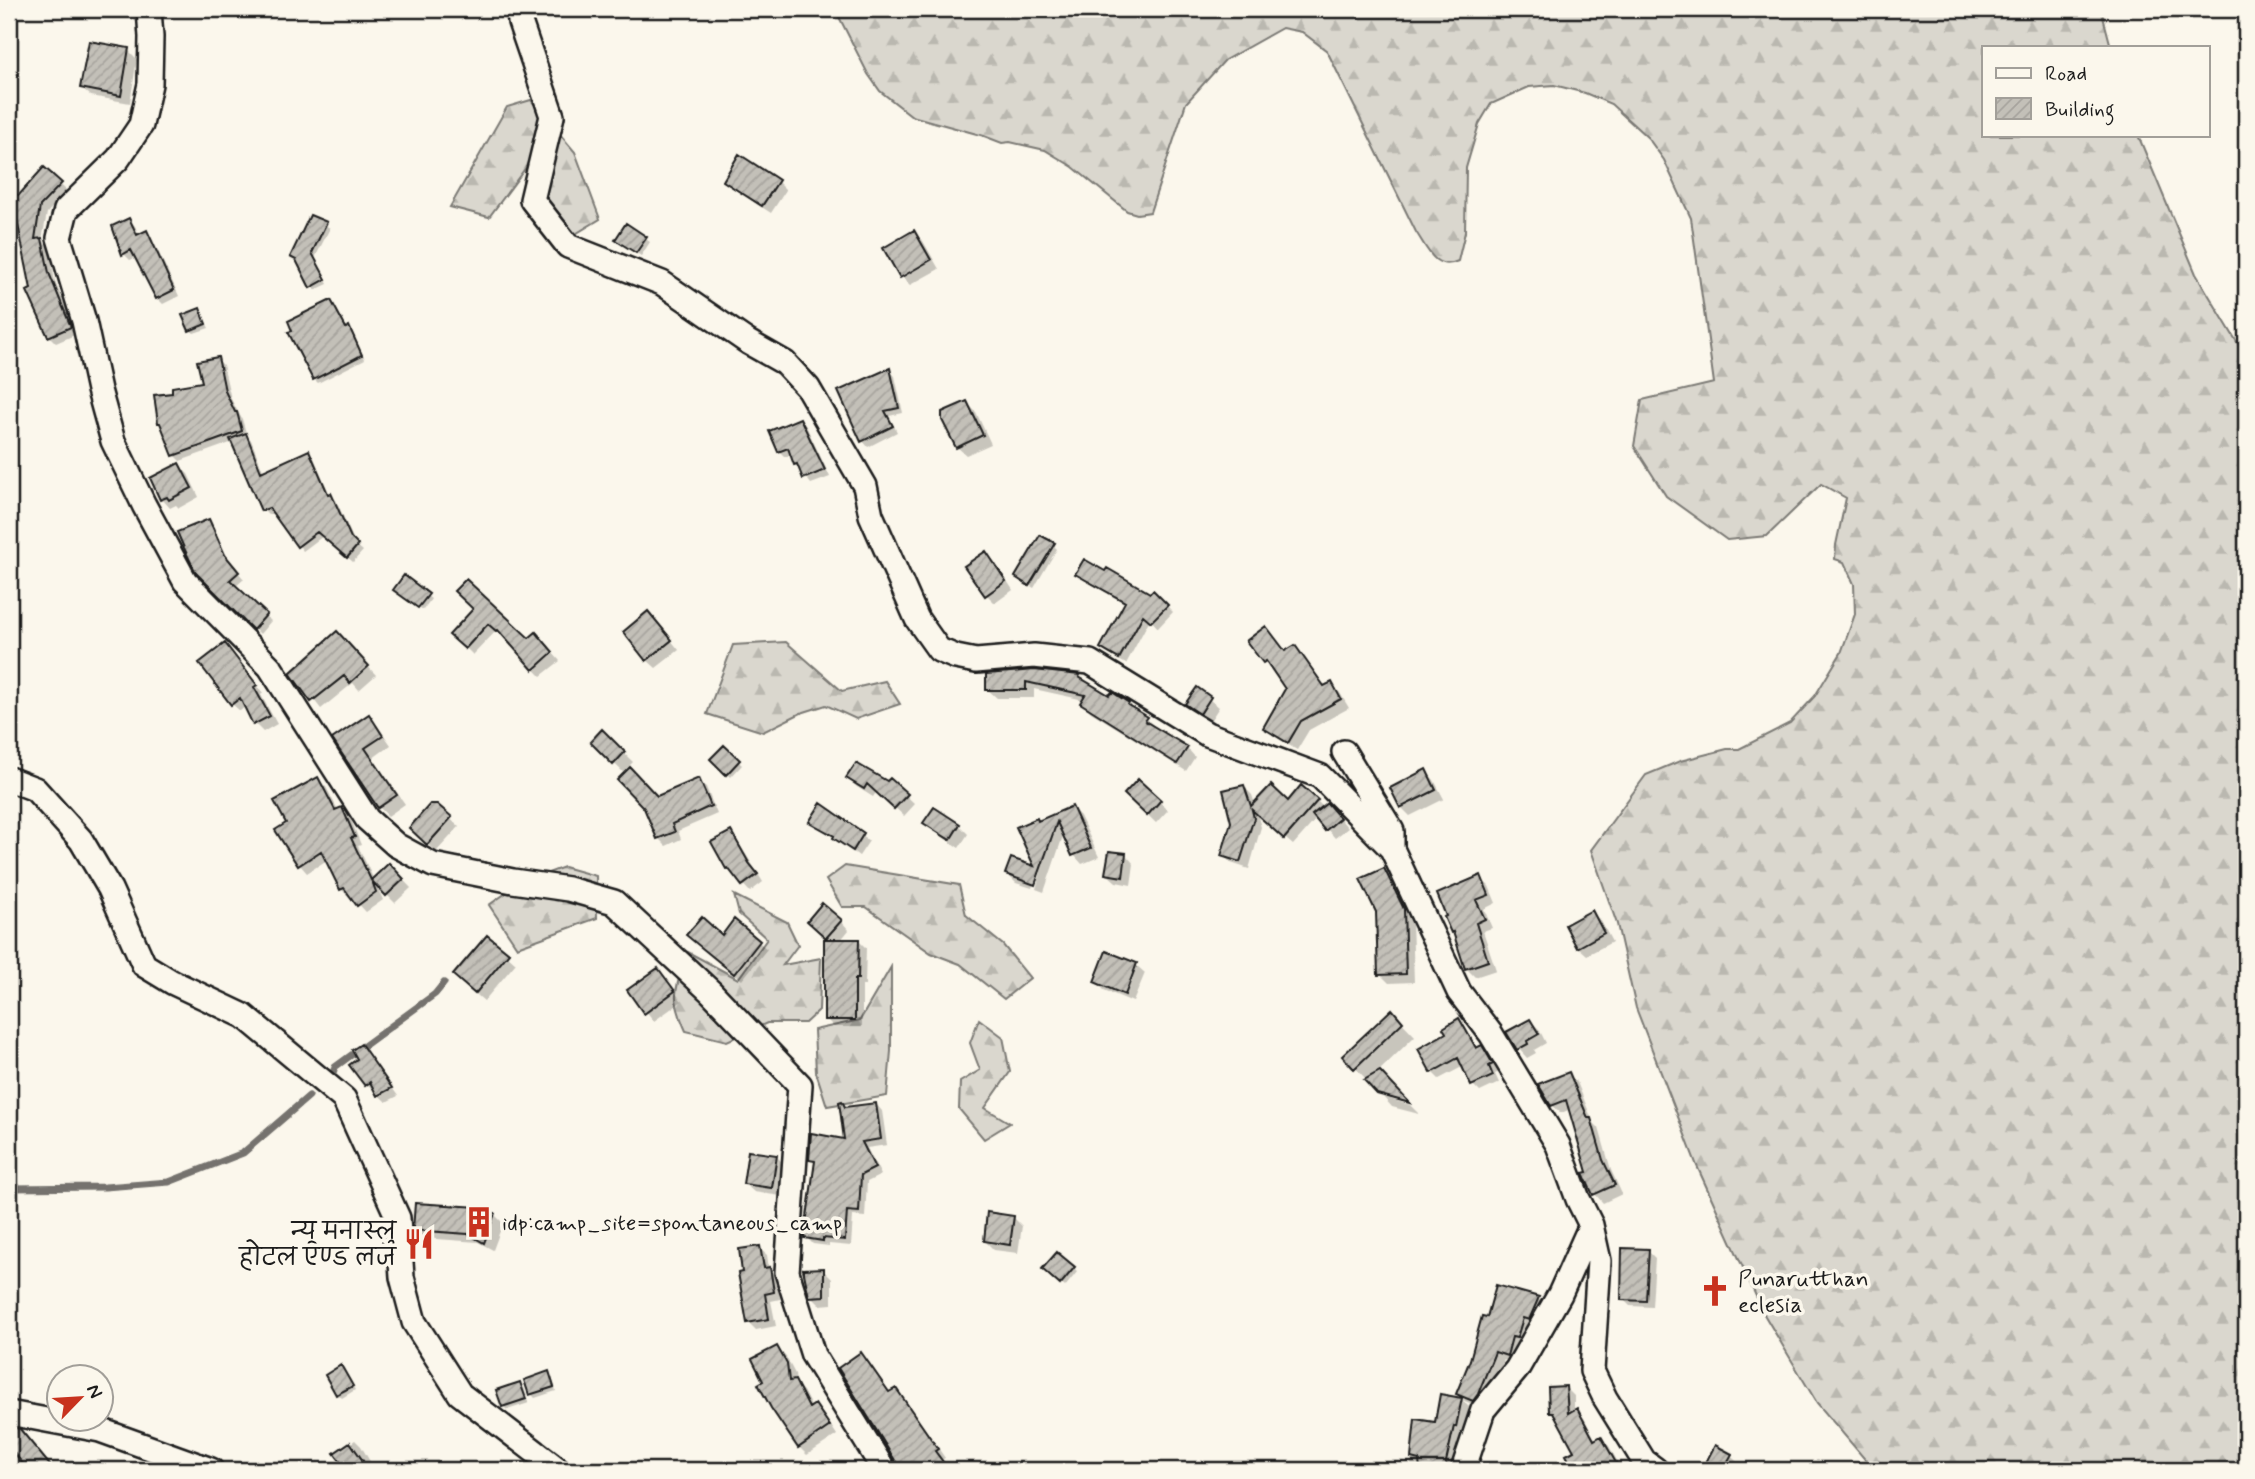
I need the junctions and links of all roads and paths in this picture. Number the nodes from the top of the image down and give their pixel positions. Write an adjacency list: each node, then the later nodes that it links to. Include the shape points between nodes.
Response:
1 (149, 9): 11 (street, via 150,84 141,125 118,159 65,210 59,238 113,441 144,505 185,580 270,667 367,819 396,845 433,865 568,889 614,902 711,992 800,1085 786,1272 813,1355)
2 (519, 9): 5 (street, via 552,116 532,200 568,246 662,283 785,363 808,388 865,486 871,515 917,619 939,650 976,661 1034,656 1090,662 1207,734 1320,776)
3 (1344, 752): 5 (street, via 1392,831)
4 (9, 779): 10 (street, via 35,789 80,840 110,889 144,965 244,1016 344,1099 398,1218 402,1277 414,1322 460,1394)
5 (1392, 849): 6 (street, via 1459,992 1491,1034 1558,1145)
6 (1591, 1225): 8 (street, via 1599,1261 1592,1371); 12 (street, via 1560,1294 1517,1369 1483,1410)
7 (9, 1413): 9 (street, via 100,1430)
8 (1647, 1467)
9 (211, 1470)
10 (559, 1470)
11 (884, 1470)
12 (1463, 1470)

